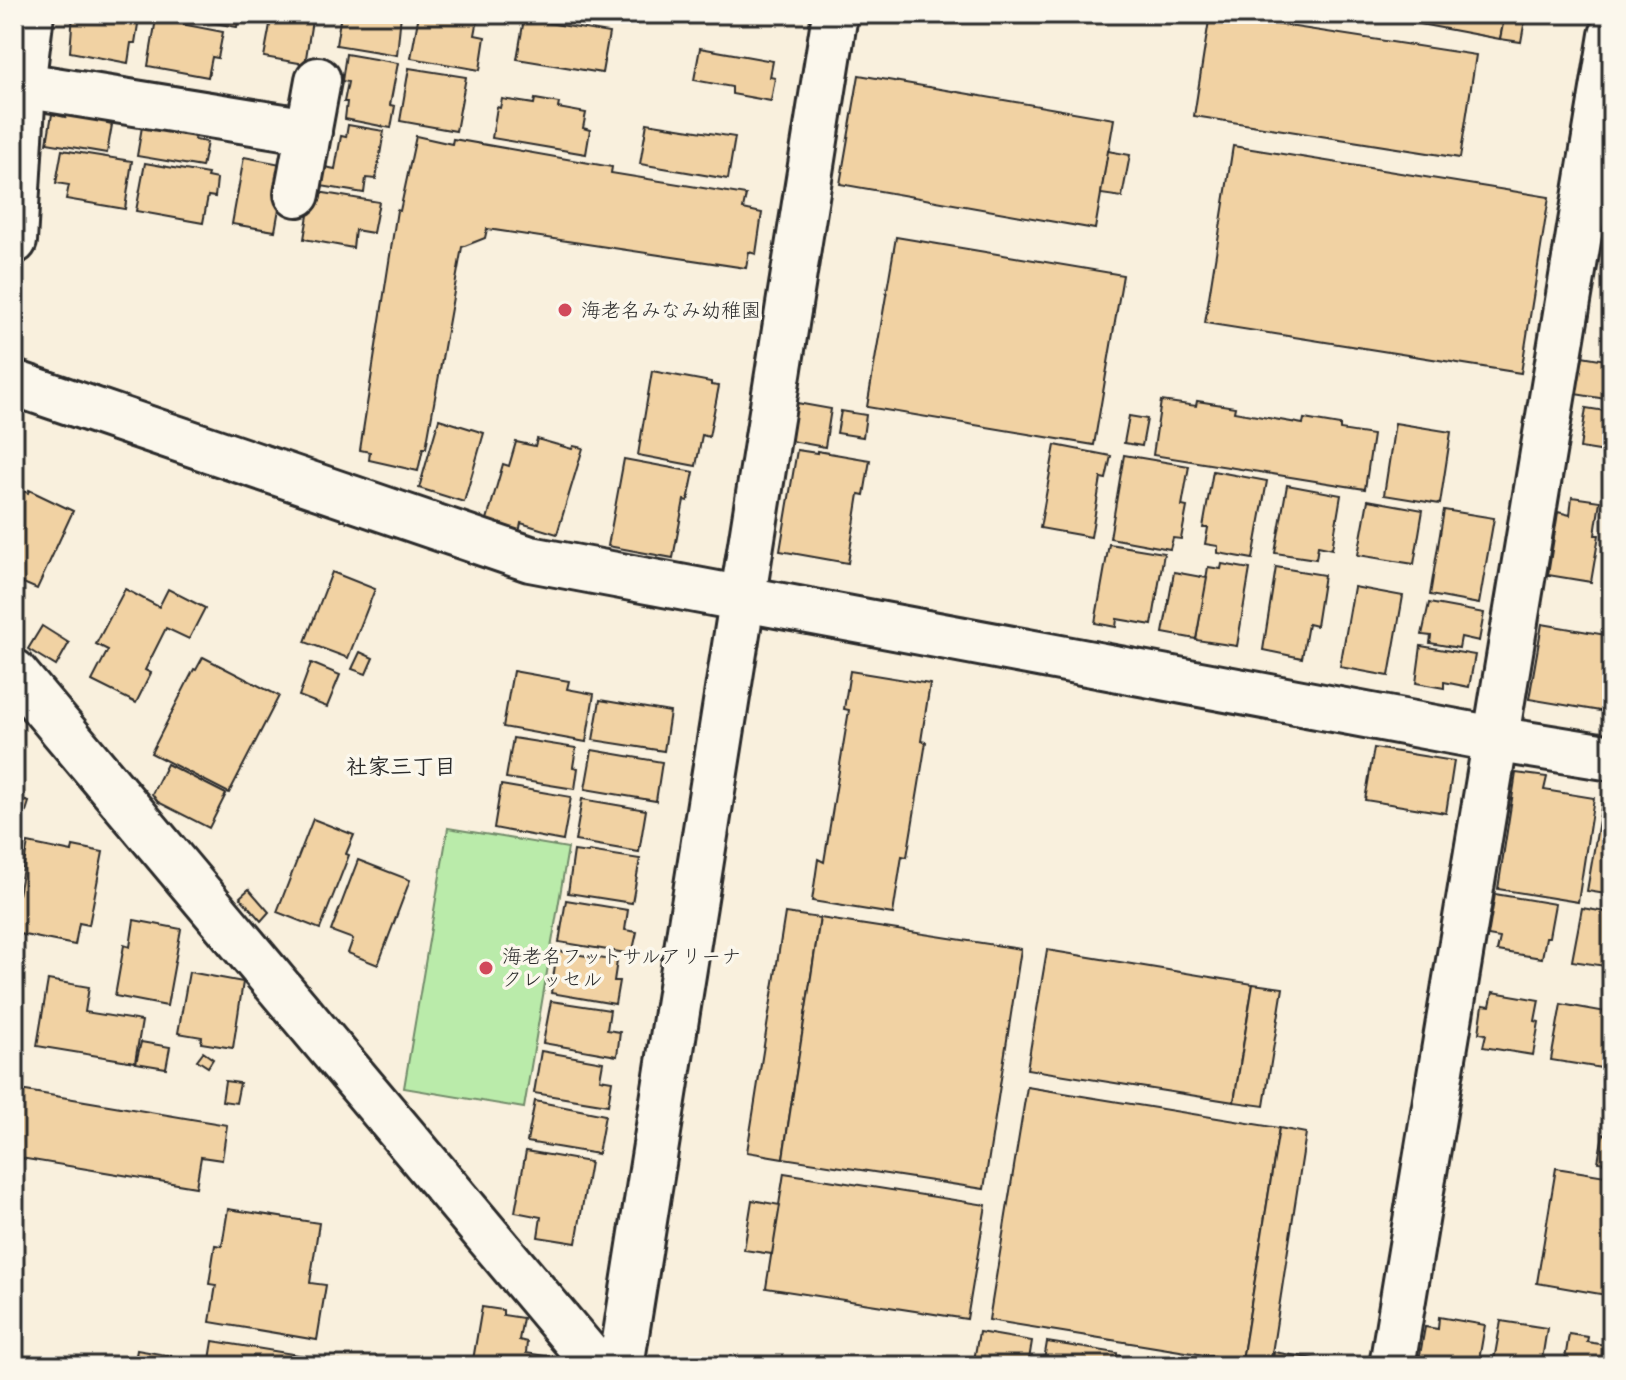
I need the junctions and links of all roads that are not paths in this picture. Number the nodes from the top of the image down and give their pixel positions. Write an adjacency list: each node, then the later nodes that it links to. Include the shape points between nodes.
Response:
1 (31, 14): 5 (street)
2 (835, 14): 10 (street)
3 (1612, 35): 12 (street)
4 (318, 80): 6 (street)
5 (23, 85): 6 (street); 8 (street)
6 (309, 131): 7 (street)
7 (297, 194)
8 (14, 241)
9 (14, 383): 10 (street, via 530,559)
10 (741, 598): 12 (street); 15 (street)
11 (14, 672): 14 (street)
12 (1494, 739): 13 (street); 16 (street)
13 (1612, 758)
14 (597, 1366)
15 (621, 1366)
16 (1392, 1366)

